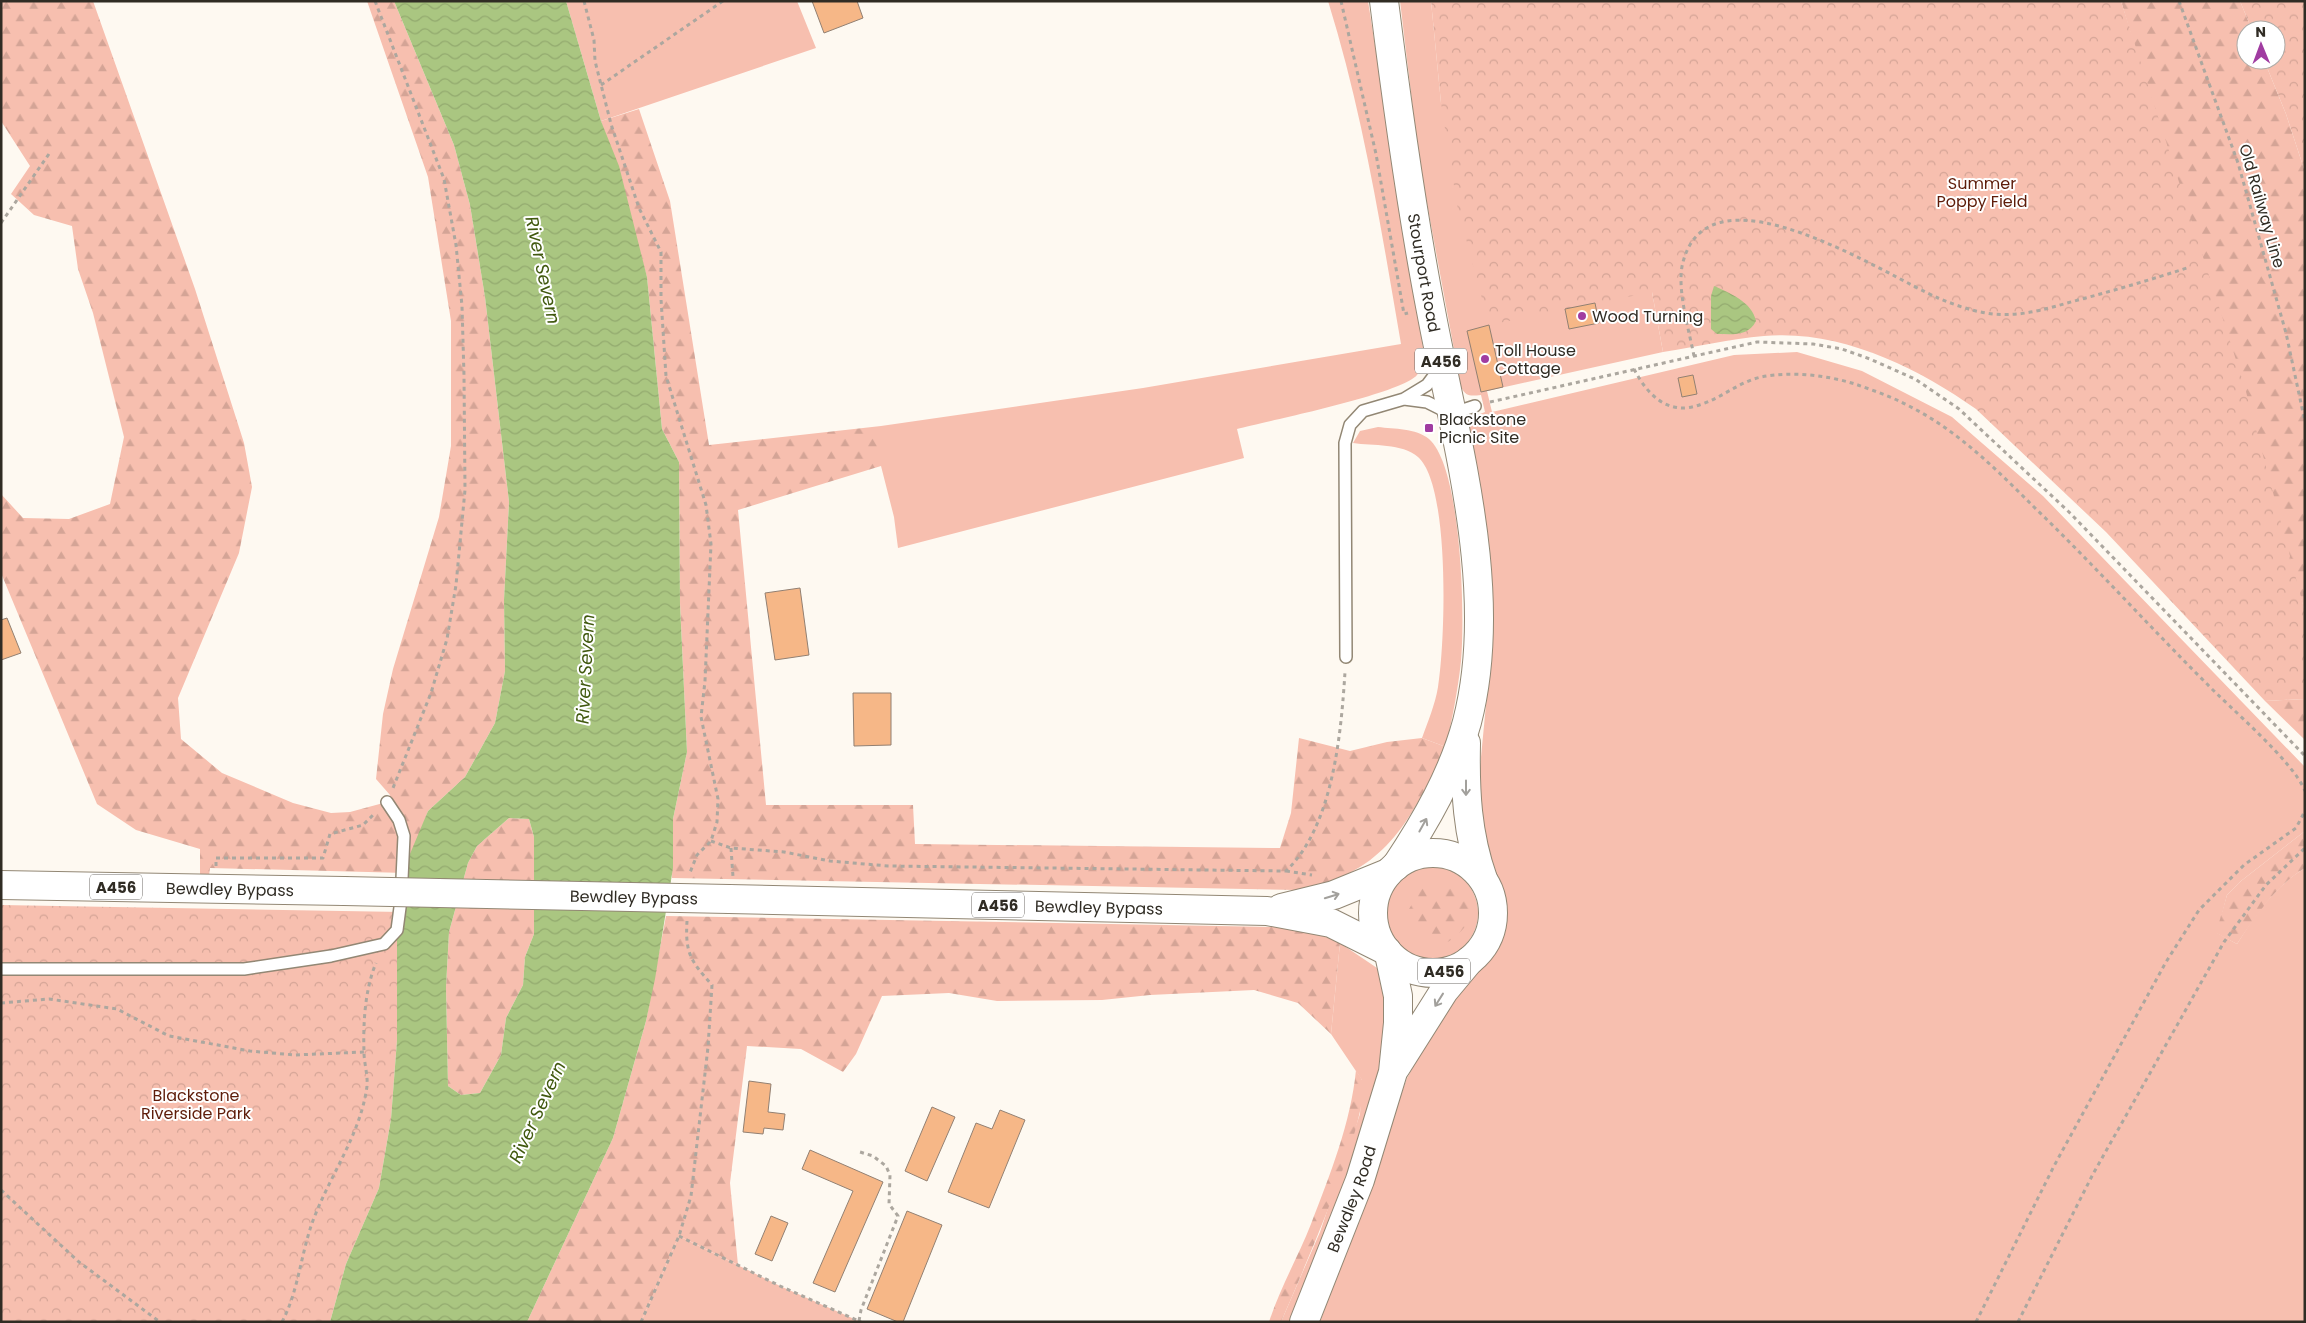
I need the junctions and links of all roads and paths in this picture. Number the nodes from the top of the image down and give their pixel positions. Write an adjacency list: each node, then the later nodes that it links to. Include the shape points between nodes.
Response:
1 (374, 1): 20 (path, via 444,179 456,245 464,376 465,490 447,639 431,693)
2 (584, 1): 6 (path)
3 (723, 1): 6 (path)
4 (1384, 1): 11 (main road, Stourport Road / A456, via 1406,171)
5 (2179, 1): 15 (path, Old Railway Line, via 2238,163 2286,333)
6 (601, 85): 22 (path, via 639,208 661,252 660,299 666,376 706,505 711,544 701,718 718,799 717,822)
7 (51, 151): 8 (path)
8 (1, 223)
9 (2190, 267): 10 (path, via 2025,314 1991,314 1937,297 1834,246 1770,222 1717,223 1690,244 1682,262 1681,282)
10 (1694, 356): 12 (path); 18 (path, via 1757,342 1813,344 1842,349 1915,379 1938,393 2069,512)
11 (1442, 366): 13 (lane, via 1428,385); 14 (main road, Stourport Road / A456)
12 (1634, 369): 14 (path); 19 (path, via 1644,389 1655,399 1678,407 1702,405 1732,388 1784,374 1845,381 1878,392 1933,420 1976,452 2071,542 2286,764)
13 (1404, 400): 14 (lane); 16 (lane, via 1363,411 1350,425 1345,443)
14 (1463, 410): 17 (main road, Stourport Road / A456, via 1478,590 1476,664)
15 (2305, 422)
16 (1346, 657): 23 (path, via 1342,719 1319,821 1299,859 1286,871 888,866)
17 (1466, 722): 25 (main road, Stourport Road / A456, one-way to 17, via 1432,808); 27 (main road, Stourport Road / A456, one-way to 27, via 1468,825)
18 (2305, 756)
19 (2305, 791)
20 (386, 802): 28 (path, via 363,825 330,834 323,858 216,858); 33 (lane, via 399,820 404,836 397,930)
21 (2305, 811): 48 (path, via 2296,828 2244,865 2199,910 2166,962 2054,1166)
22 (711, 841): 23 (path); 26 (path, via 698,855)
23 (732, 848): 30 (path)
24 (2305, 848): 49 (path, via 2266,885 2224,942 2093,1174)
25 (1392, 869): 27 (main road, A456, via 1422,854 1439,854 1464,862); 31 (main road, Bewdley Bypass / A456, one-way to 25, via 1334,895); 34 (main road, A456, via 1379,888 1374,905 1374,923)
26 (689, 876)
27 (1483, 880): 35 (main road, A456, via 1491,896 1490,932 1482,948)
28 (223, 881): 29 (main road, Bewdley Bypass / A456); 30 (main road, Bewdley Bypass, bridge, via 344,892)
29 (1, 885)
30 (731, 891): 31 (main road, Bewdley Bypass / A456)
31 (1268, 911): 34 (main road, Bewdley Bypass / A456, via 1331,923)
32 (687, 914): 42 (path, via 686,946 694,964 712,985 691,1196)
33 (384, 944): 36 (lane, via 244,969); 38 (path, via 369,980)
34 (1388, 952): 35 (main road, A456, via 1413,970 1432,973 1452,970); 39 (main road, Bewdley Road, via 1398,996)
35 (1469, 961): 39 (main road, Bewdley Road, one-way to 39, via 1444,992)
36 (1, 969)
37 (1, 1003): 38 (path, via 49,999 117,1009 169,1036 250,1051 295,1055)
38 (364, 1052): 45 (path, via 367,1084 363,1107 354,1134 315,1214 291,1305)
39 (1393, 1072): 47 (main road, Bewdley Road, via 1360,1180)
40 (860, 1152): 43 (path, via 873,1156 886,1166 890,1175 890,1204 898,1216 861,1310)
41 (1, 1190): 44 (path, via 79,1262)
42 (678, 1236): 43 (path); 46 (path)
43 (860, 1321)
44 (160, 1322)
45 (282, 1322)
46 (641, 1322)
47 (1304, 1322)
48 (1976, 1322)
49 (2018, 1322)

